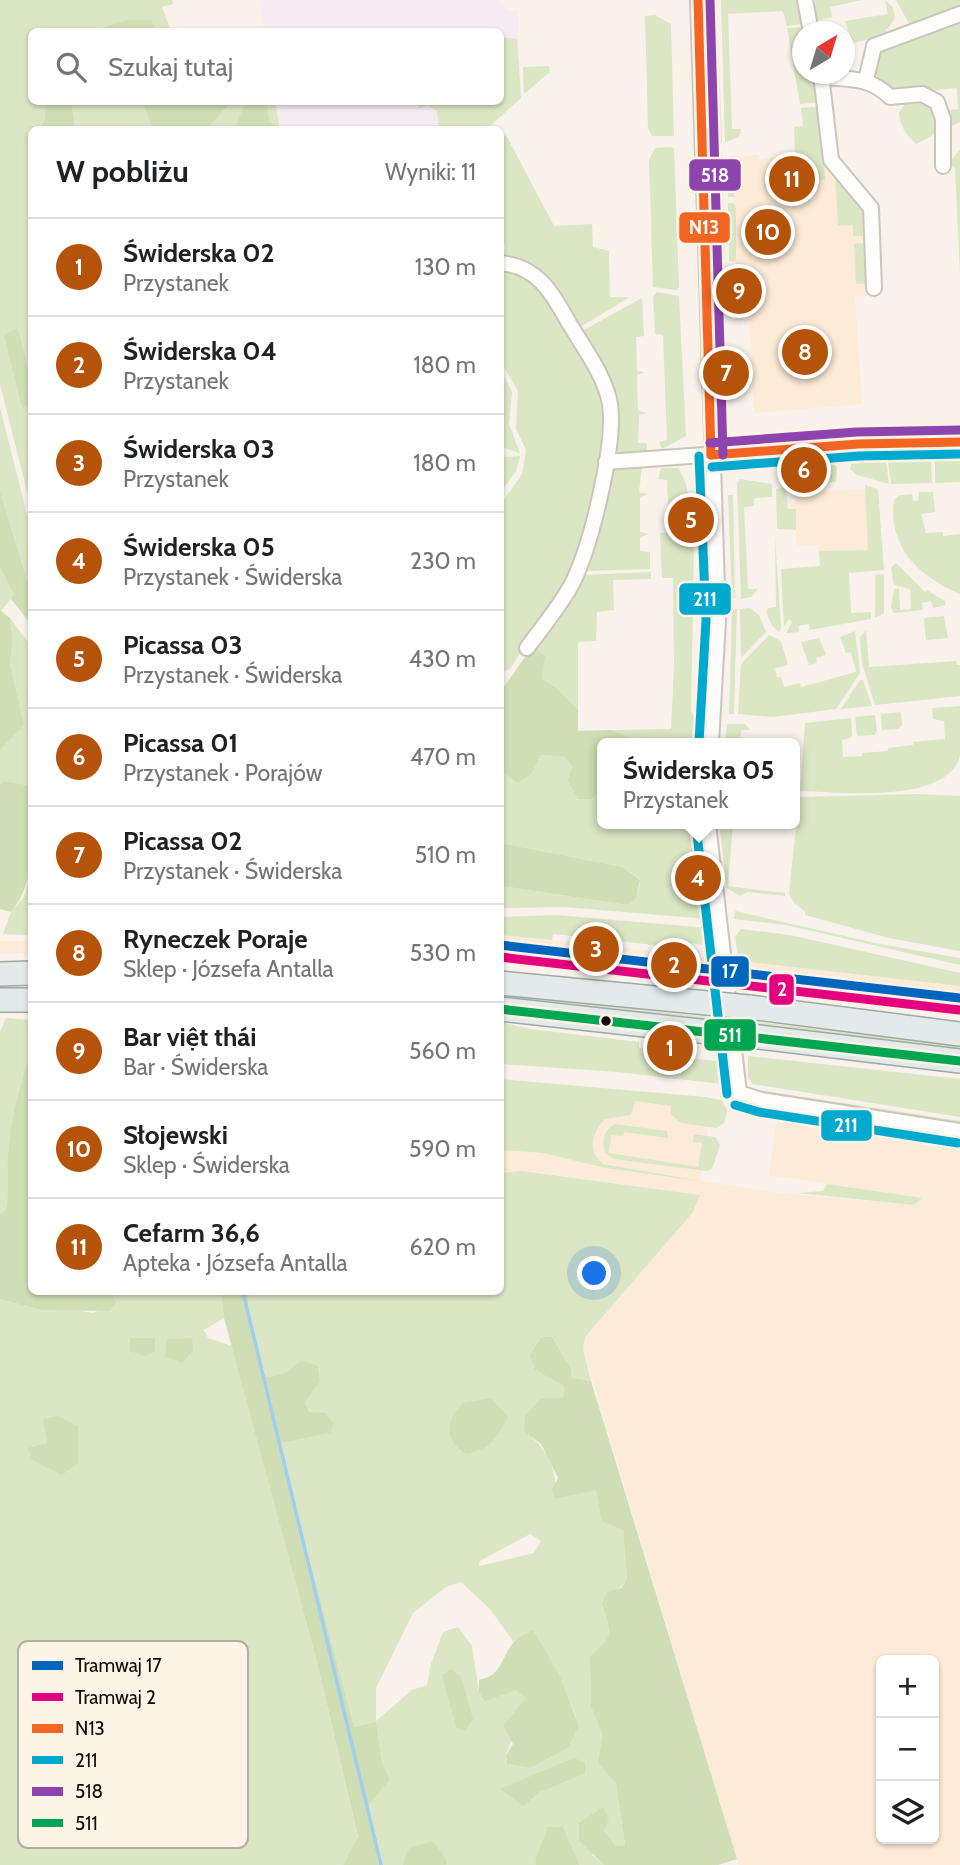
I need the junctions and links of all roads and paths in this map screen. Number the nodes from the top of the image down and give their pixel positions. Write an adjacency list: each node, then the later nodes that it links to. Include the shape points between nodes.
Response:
1 (698, 0): 12 (street)
2 (805, 0): 4 (street)
3 (960, 14): 6 (street, via 874,46)
4 (809, 21)
5 (855, 79): 6 (street)
6 (866, 80): 8 (street, via 890,97 922,94 937,102 943,120)
7 (822, 84): 10 (street, via 831,160 872,212)
8 (943, 166)
9 (504, 264): 13 (street, via 533,273 546,285 598,373 611,415)
10 (874, 288)
11 (960, 442): 12 (street, via 884,442)
12 (711, 455): 13 (street); 15 (street, via 718,620)
13 (606, 461): 14 (street, via 579,567 566,594)
14 (527, 648)
15 (711, 738)
16 (709, 829): 25 (street, via 739,1093)
17 (28, 973): 18 (main road)
18 (0, 974)
19 (504, 983): 23 (main road, bridge, via 749,1007)
20 (0, 1000): 21 (main road)
21 (28, 1000)
22 (504, 1009): 24 (main road, bridge)
23 (960, 1034)
24 (960, 1061)
25 (960, 1131)

